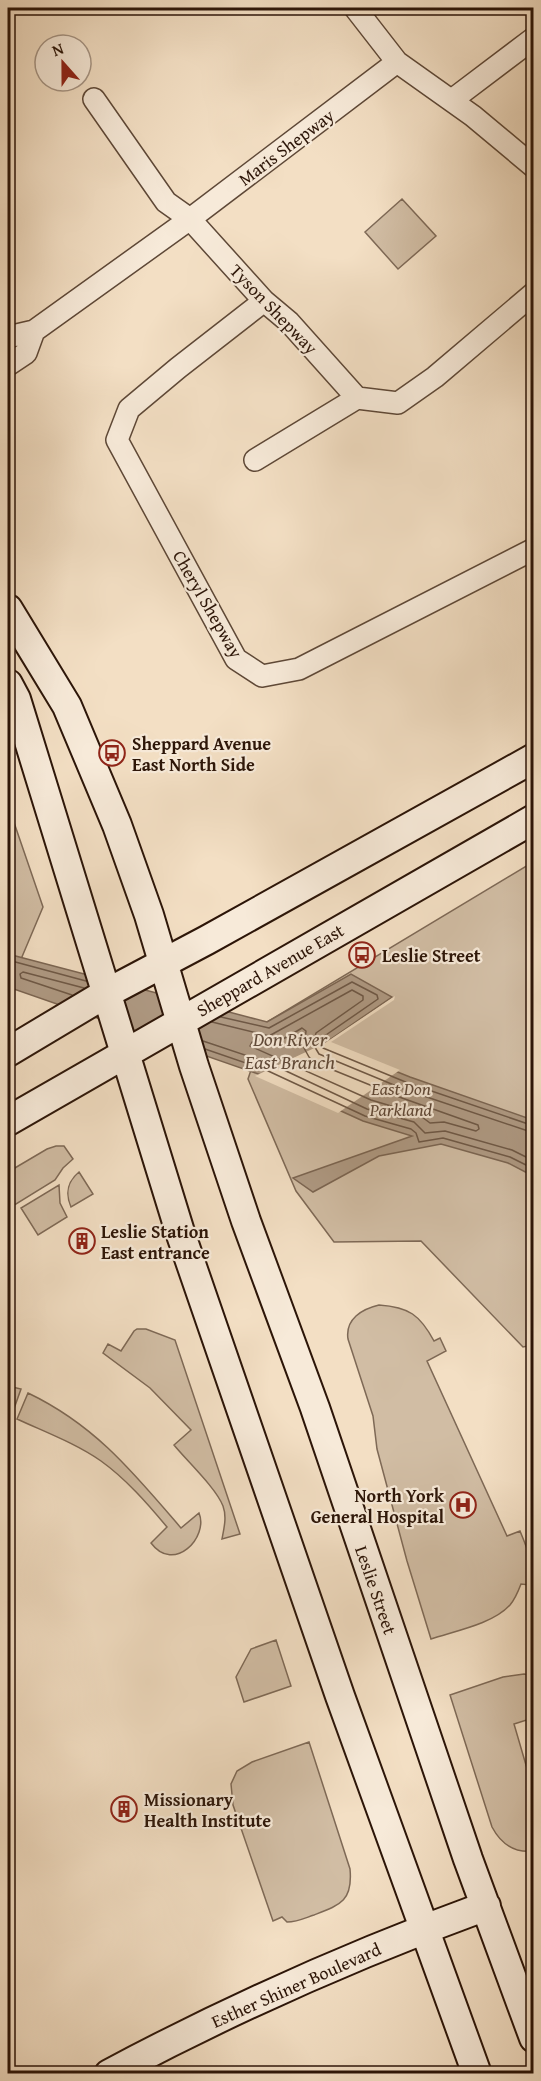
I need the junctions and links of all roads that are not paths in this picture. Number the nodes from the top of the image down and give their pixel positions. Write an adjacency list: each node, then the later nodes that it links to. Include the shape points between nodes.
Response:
1 (355, 8): 3 (street)
2 (534, 38): 5 (street)
3 (397, 62): 5 (street); 7 (street, Maris Shepway)
4 (94, 99): 7 (street, Tyson Shepway, via 166,202)
5 (452, 100): 6 (street)
6 (534, 167)
7 (190, 219): 9 (street, Tyson Shepway); 10 (street, Maris Shepway)
8 (534, 293): 13 (street, via 398,404)
9 (264, 301): 13 (street, Tyson Shepway, via 289,322); 15 (street, Cheryl Shepway, via 129,409 117,440 236,659 262,676 299,669)
10 (34, 331): 11 (street, Maris Shepway); 12 (street, Maris Shepway, via 26,352)
11 (8, 337)
12 (8, 365)
13 (357, 398): 14 (street)
14 (255, 460)
15 (534, 549)
16 (8, 609): 20 (main road, Leslie Street, via 67,706 117,825)
17 (8, 684): 21 (main road, via 16,699)
18 (534, 758): 20 (main road)
19 (534, 819): 22 (main road, Sheppard Avenue East)
20 (164, 963): 21 (main road); 22 (main road, Leslie Street)
21 (105, 994): 23 (main road); 24 (main road)
22 (180, 1023): 24 (main road, Sheppard Avenue East); 26 (main road, Leslie Street)
23 (8, 1052)
24 (124, 1054): 25 (main road, Sheppard Avenue East); 27 (main road, via 180,1232 336,1685)
25 (8, 1121)
26 (486, 1905): 27 (main road, Esther Shiner Boulevard); 28 (main road, Leslie Street)
27 (425, 1928): 29 (main road, Esther Shiner Boulevard, via 279,1990); 30 (main road)
28 (534, 2038)
29 (110, 2073)
30 (477, 2073)

